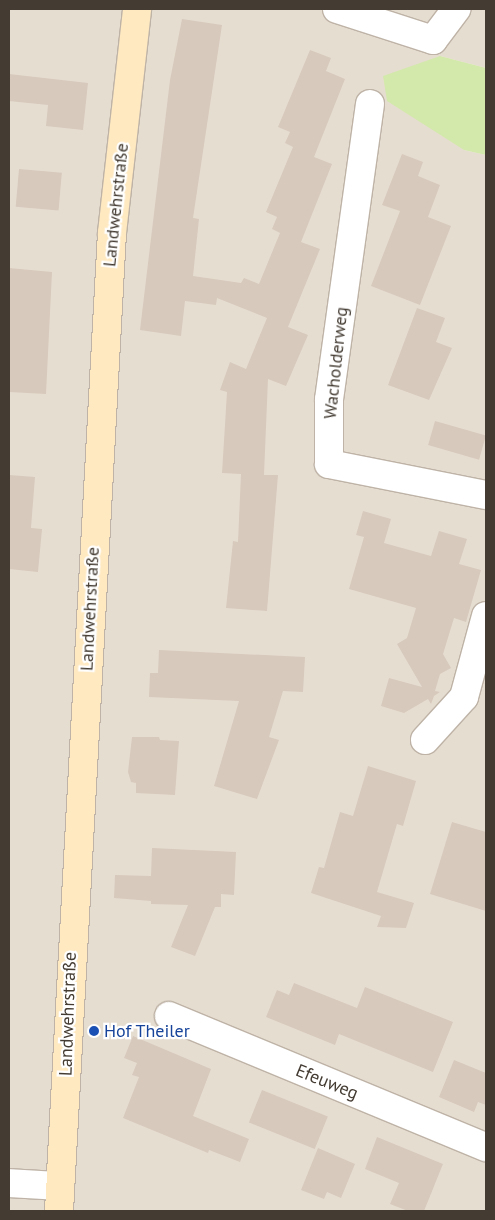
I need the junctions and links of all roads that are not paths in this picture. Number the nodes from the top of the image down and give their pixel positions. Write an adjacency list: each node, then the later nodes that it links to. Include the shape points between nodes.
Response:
1 (137, 9): 11 (main road, Landwehrstraße, via 112,233)
2 (337, 9): 3 (street, via 433,40)
3 (456, 9)
4 (370, 104): 5 (street, Wacholderweg, via 330,400 329,464)
5 (486, 495)
6 (486, 616): 7 (street, via 464,697)
7 (425, 740)
8 (169, 1016): 9 (street, Efeuweg)
9 (486, 1147)
10 (9, 1183): 11 (street)
11 (60, 1199)

